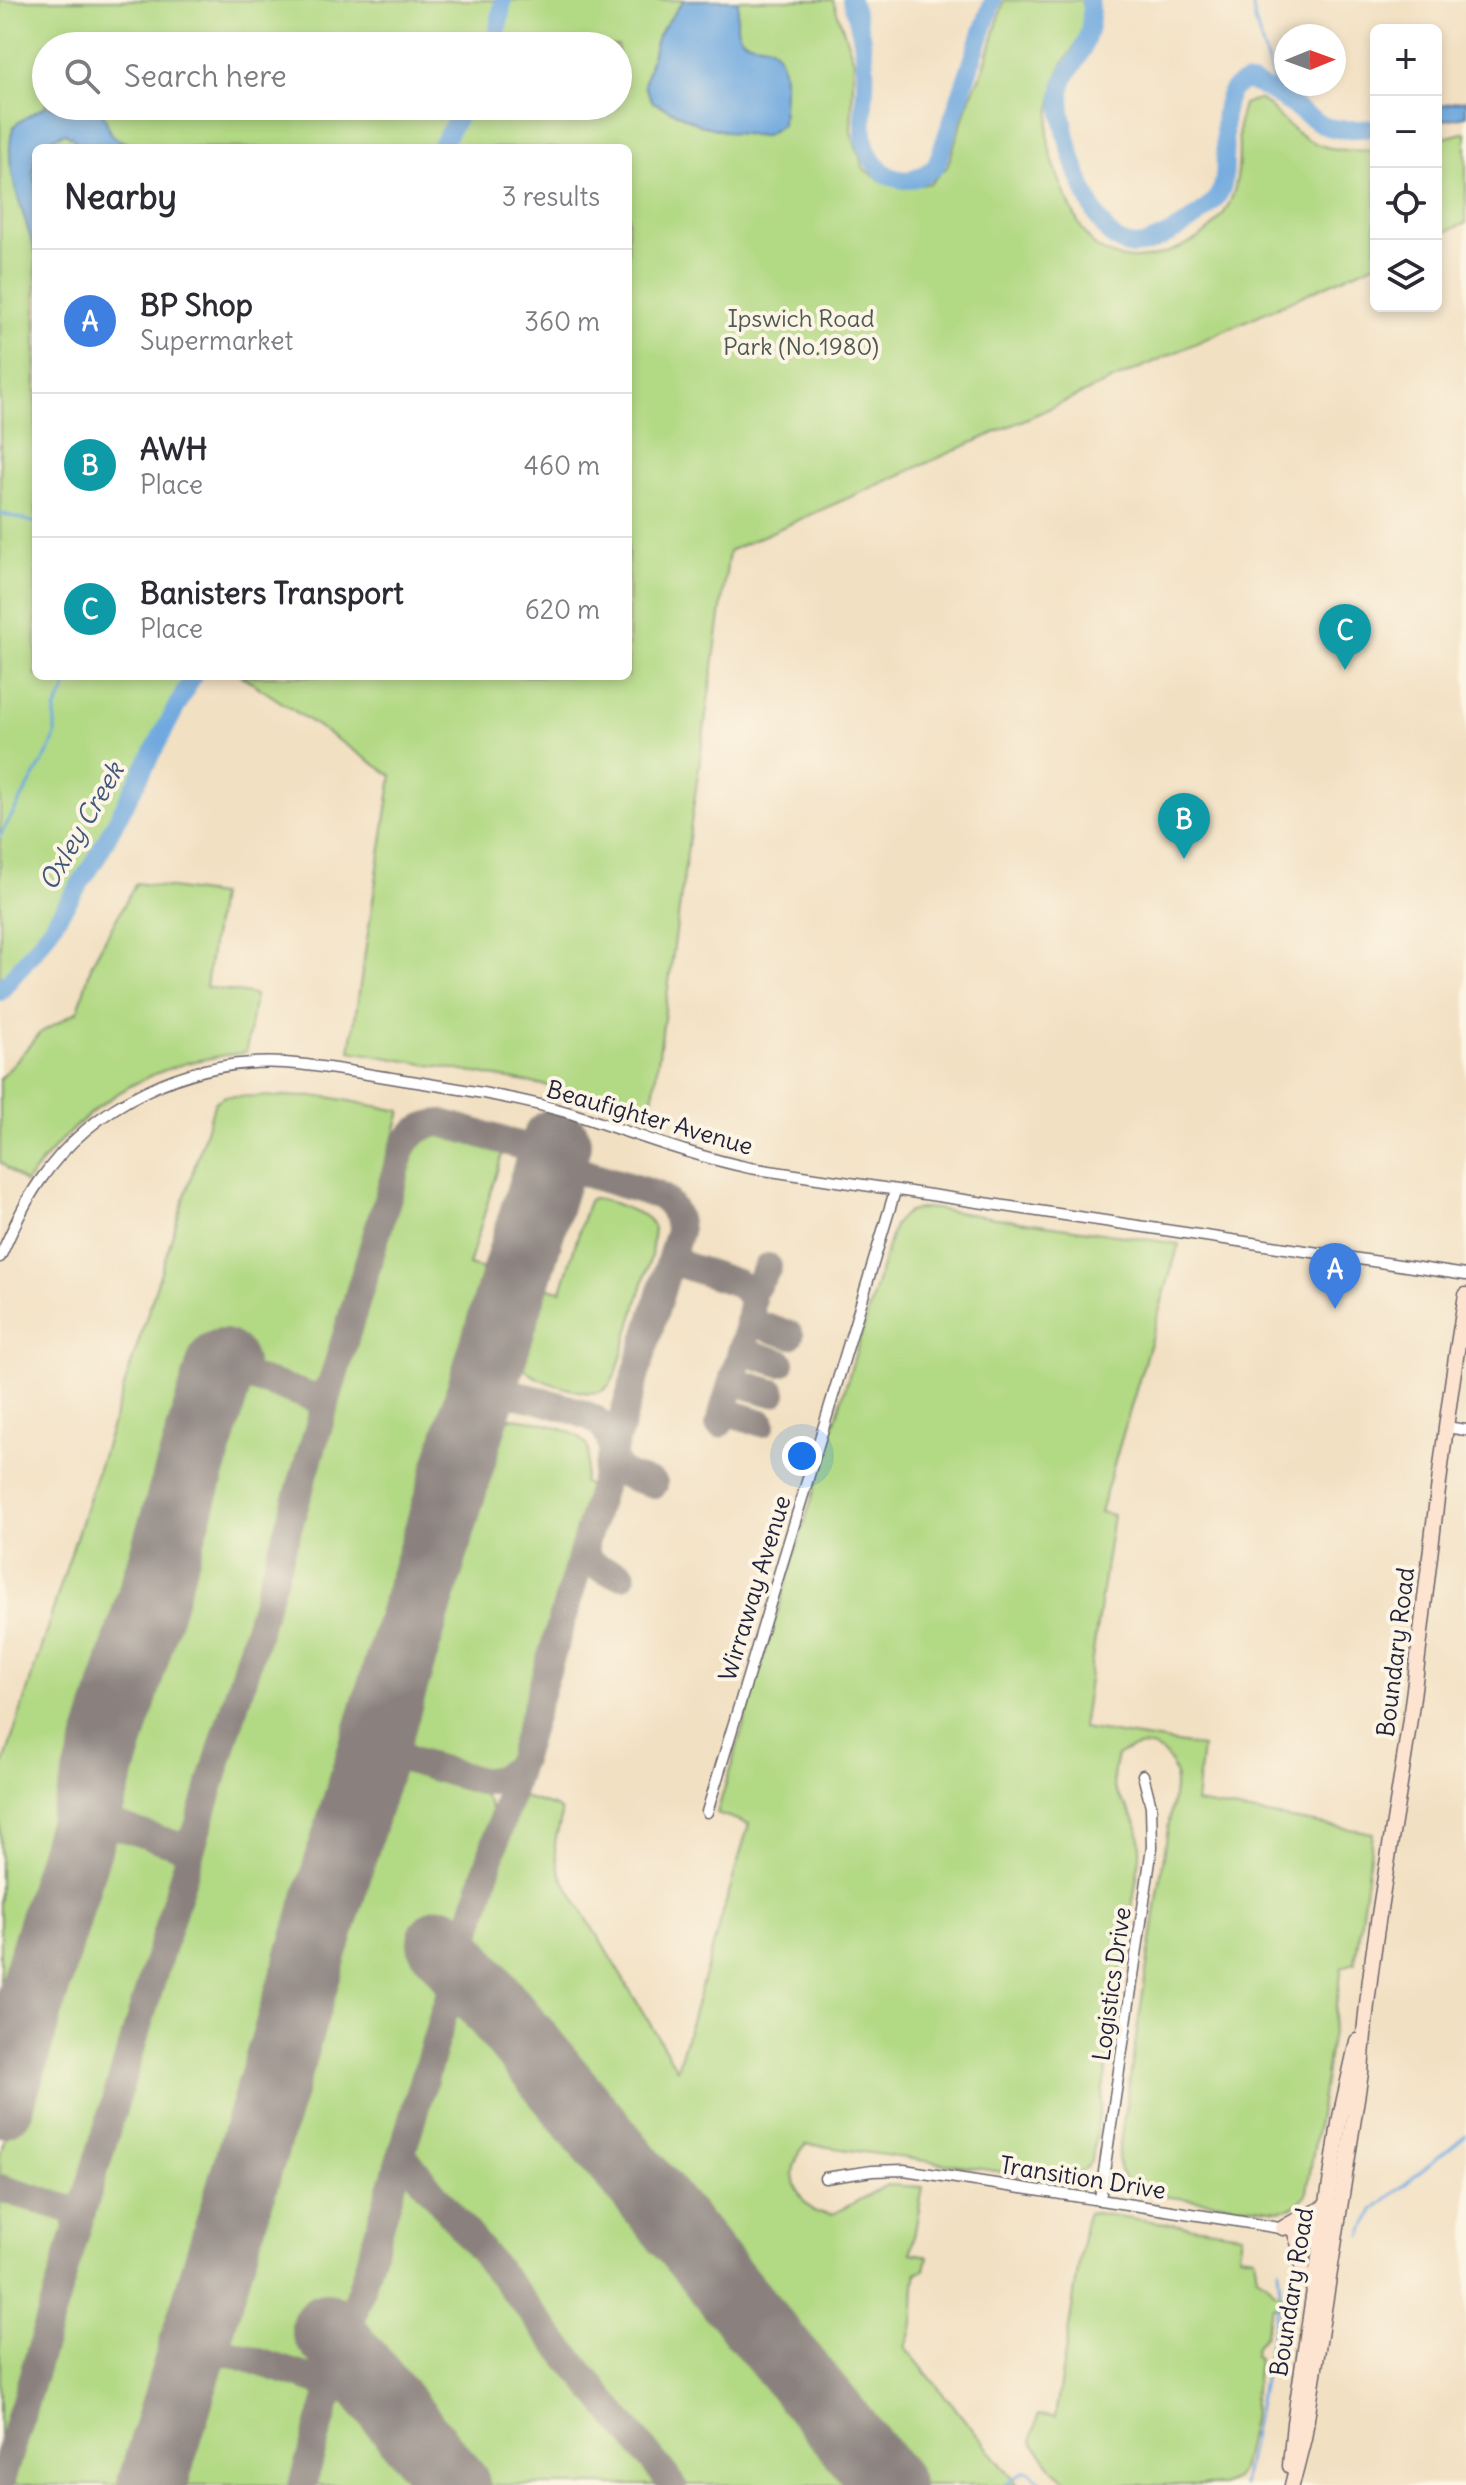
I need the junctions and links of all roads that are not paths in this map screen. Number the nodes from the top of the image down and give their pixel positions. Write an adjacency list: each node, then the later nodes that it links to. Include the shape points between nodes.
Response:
1 (895, 1191): 2 (street, Beaufighter Avenue, via 720,1162 503,1097 324,1067 240,1064 185,1075 94,1122 38,1182); 3 (street, Beaufighter Avenue); 8 (street, Wirraway Avenue)
2 (0, 1257)
3 (1466, 1275)
4 (1466, 1295): 5 (main road, Boundary Road)
5 (1446, 1427): 6 (street); 9 (main road, Boundary Road, via 1415,1683)
6 (1466, 1430)
7 (1143, 1775): 11 (street, Logistics Drive, via 1151,1806 1152,1847)
8 (707, 1812)
9 (1365, 2013): 12 (main road, Boundary Road, via 1346,2085); 14 (main road, Boundary Road, via 1361,2073)
10 (825, 2178): 11 (street, Transition Drive, via 904,2170)
11 (1100, 2199): 13 (street, Transition Drive)
12 (1327, 2205): 13 (main road, via 1298,2218); 14 (main road, Boundary Road)
13 (1288, 2229): 14 (street, Transition Drive); 15 (main road)
14 (1328, 2239): 15 (main road, Boundary Road); 16 (main road, Boundary Road, via 1304,2438)
15 (1314, 2289): 16 (main road, Boundary Road, via 1294,2423)
16 (1291, 2485)

